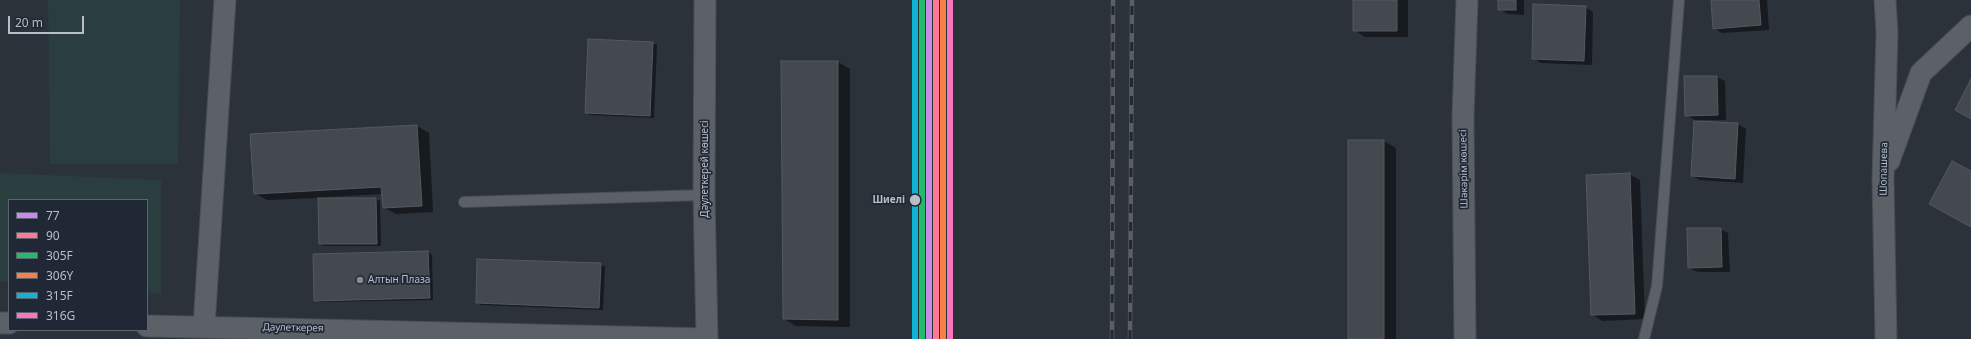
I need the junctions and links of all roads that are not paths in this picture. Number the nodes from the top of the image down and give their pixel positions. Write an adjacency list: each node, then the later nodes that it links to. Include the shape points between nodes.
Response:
1 (225, 0): 11 (street)
2 (705, 0): 8 (street, Дәулеткерей көшесі)
3 (1467, 0): 14 (street, Шәкәрім көшесі, via 1463,116)
4 (1679, 0): 15 (lane, via 1657,286)
5 (1885, 0): 7 (street, Шопашева, via 1887,32)
6 (1971, 26): 7 (street, via 1921,72)
7 (1883, 179): 16 (street, Шопашева)
8 (704, 195): 9 (lane); 13 (street, Дәулеткерей көшесі)
9 (464, 202)
10 (148, 326): 11 (street, Даулеткерея)
11 (204, 326): 12 (street, Даулеткерея)
12 (297, 334): 13 (street, Даулеткерея)
13 (707, 338)
14 (1465, 339)
15 (1644, 339)
16 (1886, 339)

